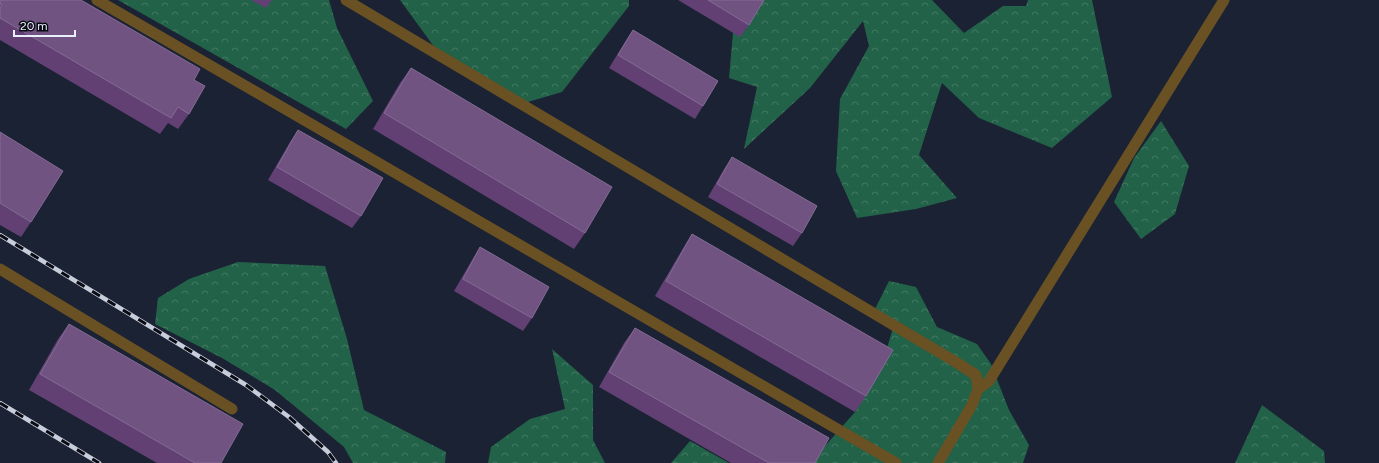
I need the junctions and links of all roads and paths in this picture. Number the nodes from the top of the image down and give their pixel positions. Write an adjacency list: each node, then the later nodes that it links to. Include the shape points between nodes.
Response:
1 (97, 0): 7 (lane)
2 (346, 0): 5 (lane, via 954,361 976,375)
3 (1224, 0): 5 (lane, via 989,381)
4 (0, 269): 6 (lane)
5 (978, 389): 8 (lane, via 972,405)
6 (232, 409)
7 (896, 463)
8 (938, 463)

